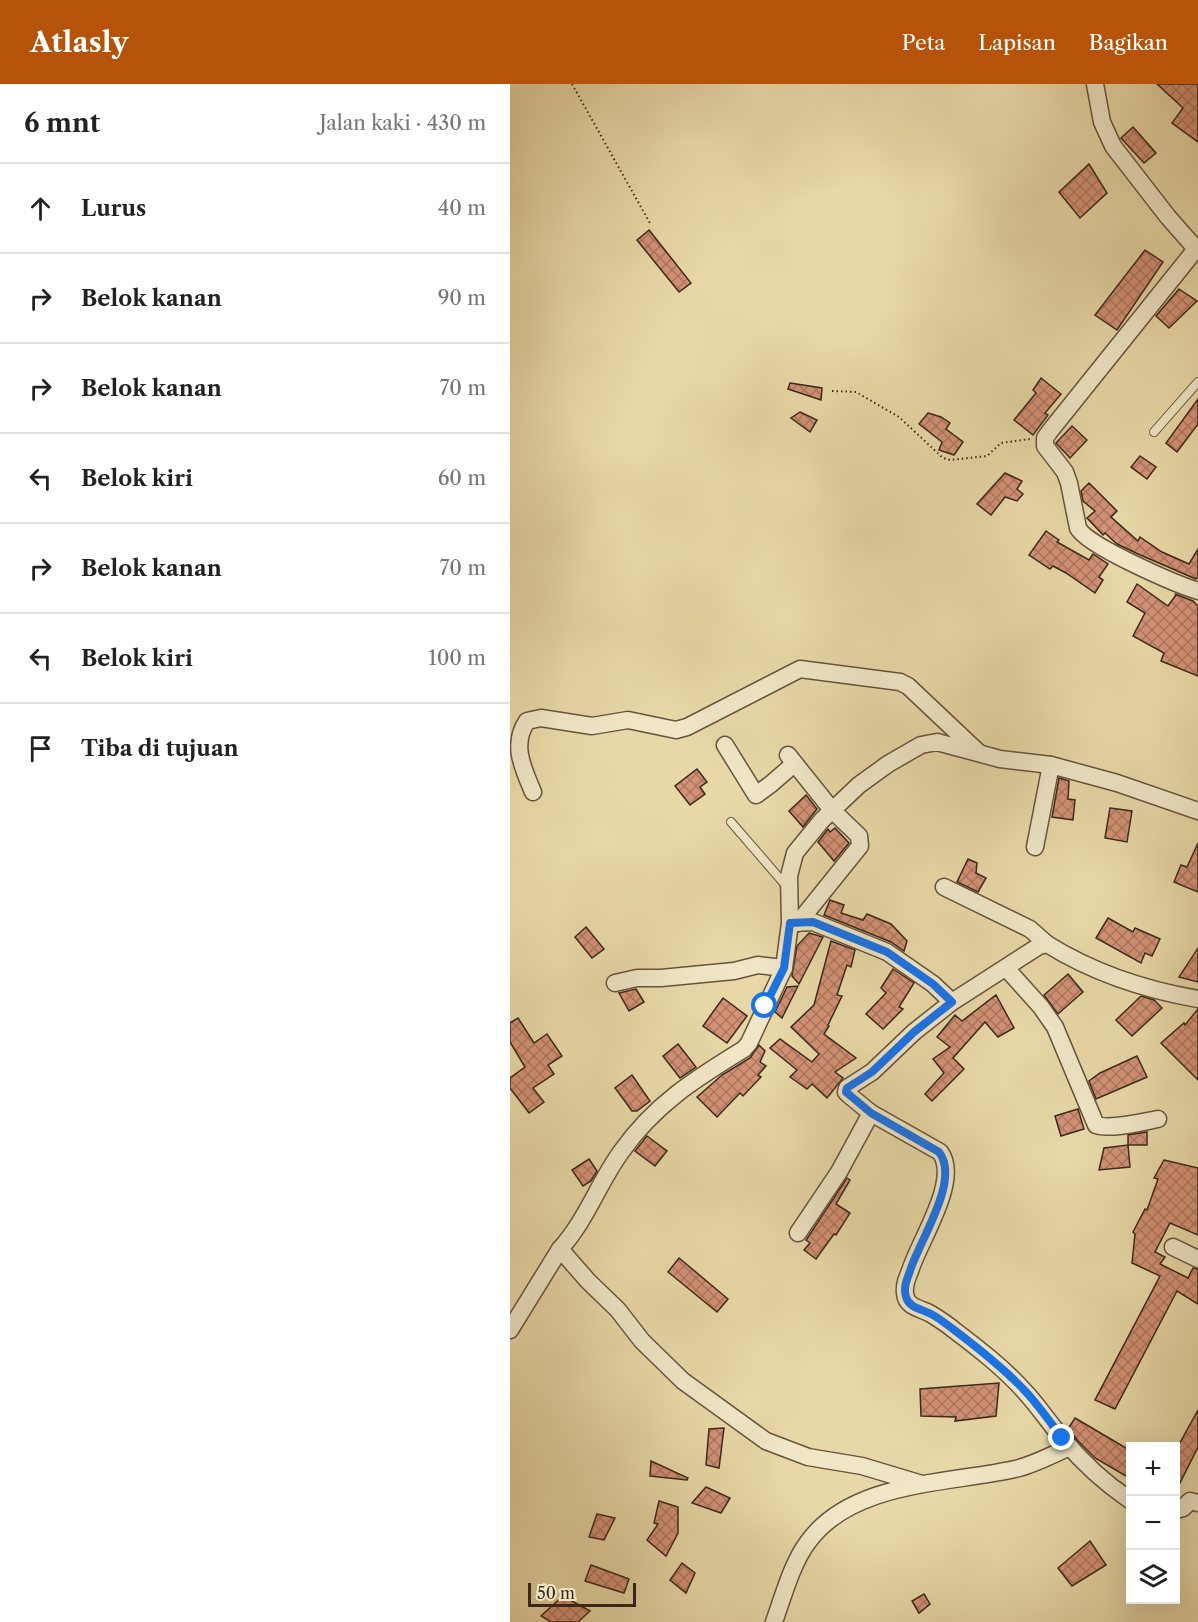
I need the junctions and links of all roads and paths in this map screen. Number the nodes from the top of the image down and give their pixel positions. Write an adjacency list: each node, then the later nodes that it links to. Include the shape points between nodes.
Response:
1 (572, 84): 3 (path)
2 (1095, 84): 4 (street, via 1102,122 1113,146)
3 (651, 225)
4 (1197, 250): 8 (street)
5 (1198, 382): 7 (lane)
6 (832, 391): 8 (path, via 861,394 903,420 937,454 950,460 987,456 1005,441)
7 (1154, 432)
8 (1045, 438): 9 (street, via 1045,446 1065,472 1081,534 1100,547)
9 (1198, 591)
10 (725, 745): 14 (street, via 756,795 771,784 791,759)
11 (979, 753): 12 (street); 13 (street, via 900,682 800,669 687,728 676,730 628,720 592,726 541,718 527,721 518,748); 14 (street, via 937,742 921,745 870,776)
12 (1051, 765): 15 (street); 17 (street)
13 (533, 792)
14 (832, 810): 19 (street, via 795,853); 20 (street, via 859,836 860,846)
15 (1198, 811)
16 (731, 822): 19 (lane)
17 (1035, 847)
18 (944, 887): 21 (street, via 1030,929)
19 (788, 888): 20 (street)
20 (794, 923): 22 (street); 26 (street, via 813,922 887,952)
21 (1047, 944): 23 (street); 25 (street, via 1111,975)
22 (784, 968): 24 (street, via 758,965); 31 (street, via 749,1043 692,1080 643,1126 621,1151 585,1217)
23 (1006, 968): 26 (street); 28 (street, via 1055,1027 1096,1125)
24 (615, 983)
25 (1198, 999)
26 (952, 1002): 27 (street, via 872,1072 847,1088 846,1092)
27 (871, 1113): 29 (street, via 839,1172); 34 (street, via 945,1159 946,1183 916,1252 905,1285 906,1300 953,1329 1000,1368 1026,1392)
28 (1158, 1119)
29 (798, 1233)
30 (1173, 1247): 32 (street)
31 (560, 1250): 33 (street); 35 (street, via 683,1382 766,1441 808,1457)
32 (1198, 1259)
33 (510, 1330)
34 (1070, 1447): 35 (street, via 1017,1469); 36 (street)
35 (922, 1484): 39 (street, via 849,1506 825,1522 806,1543)
36 (1126, 1497)
37 (1198, 1503): 38 (street, via 1190,1501)
38 (1180, 1509)
39 (774, 1622)

